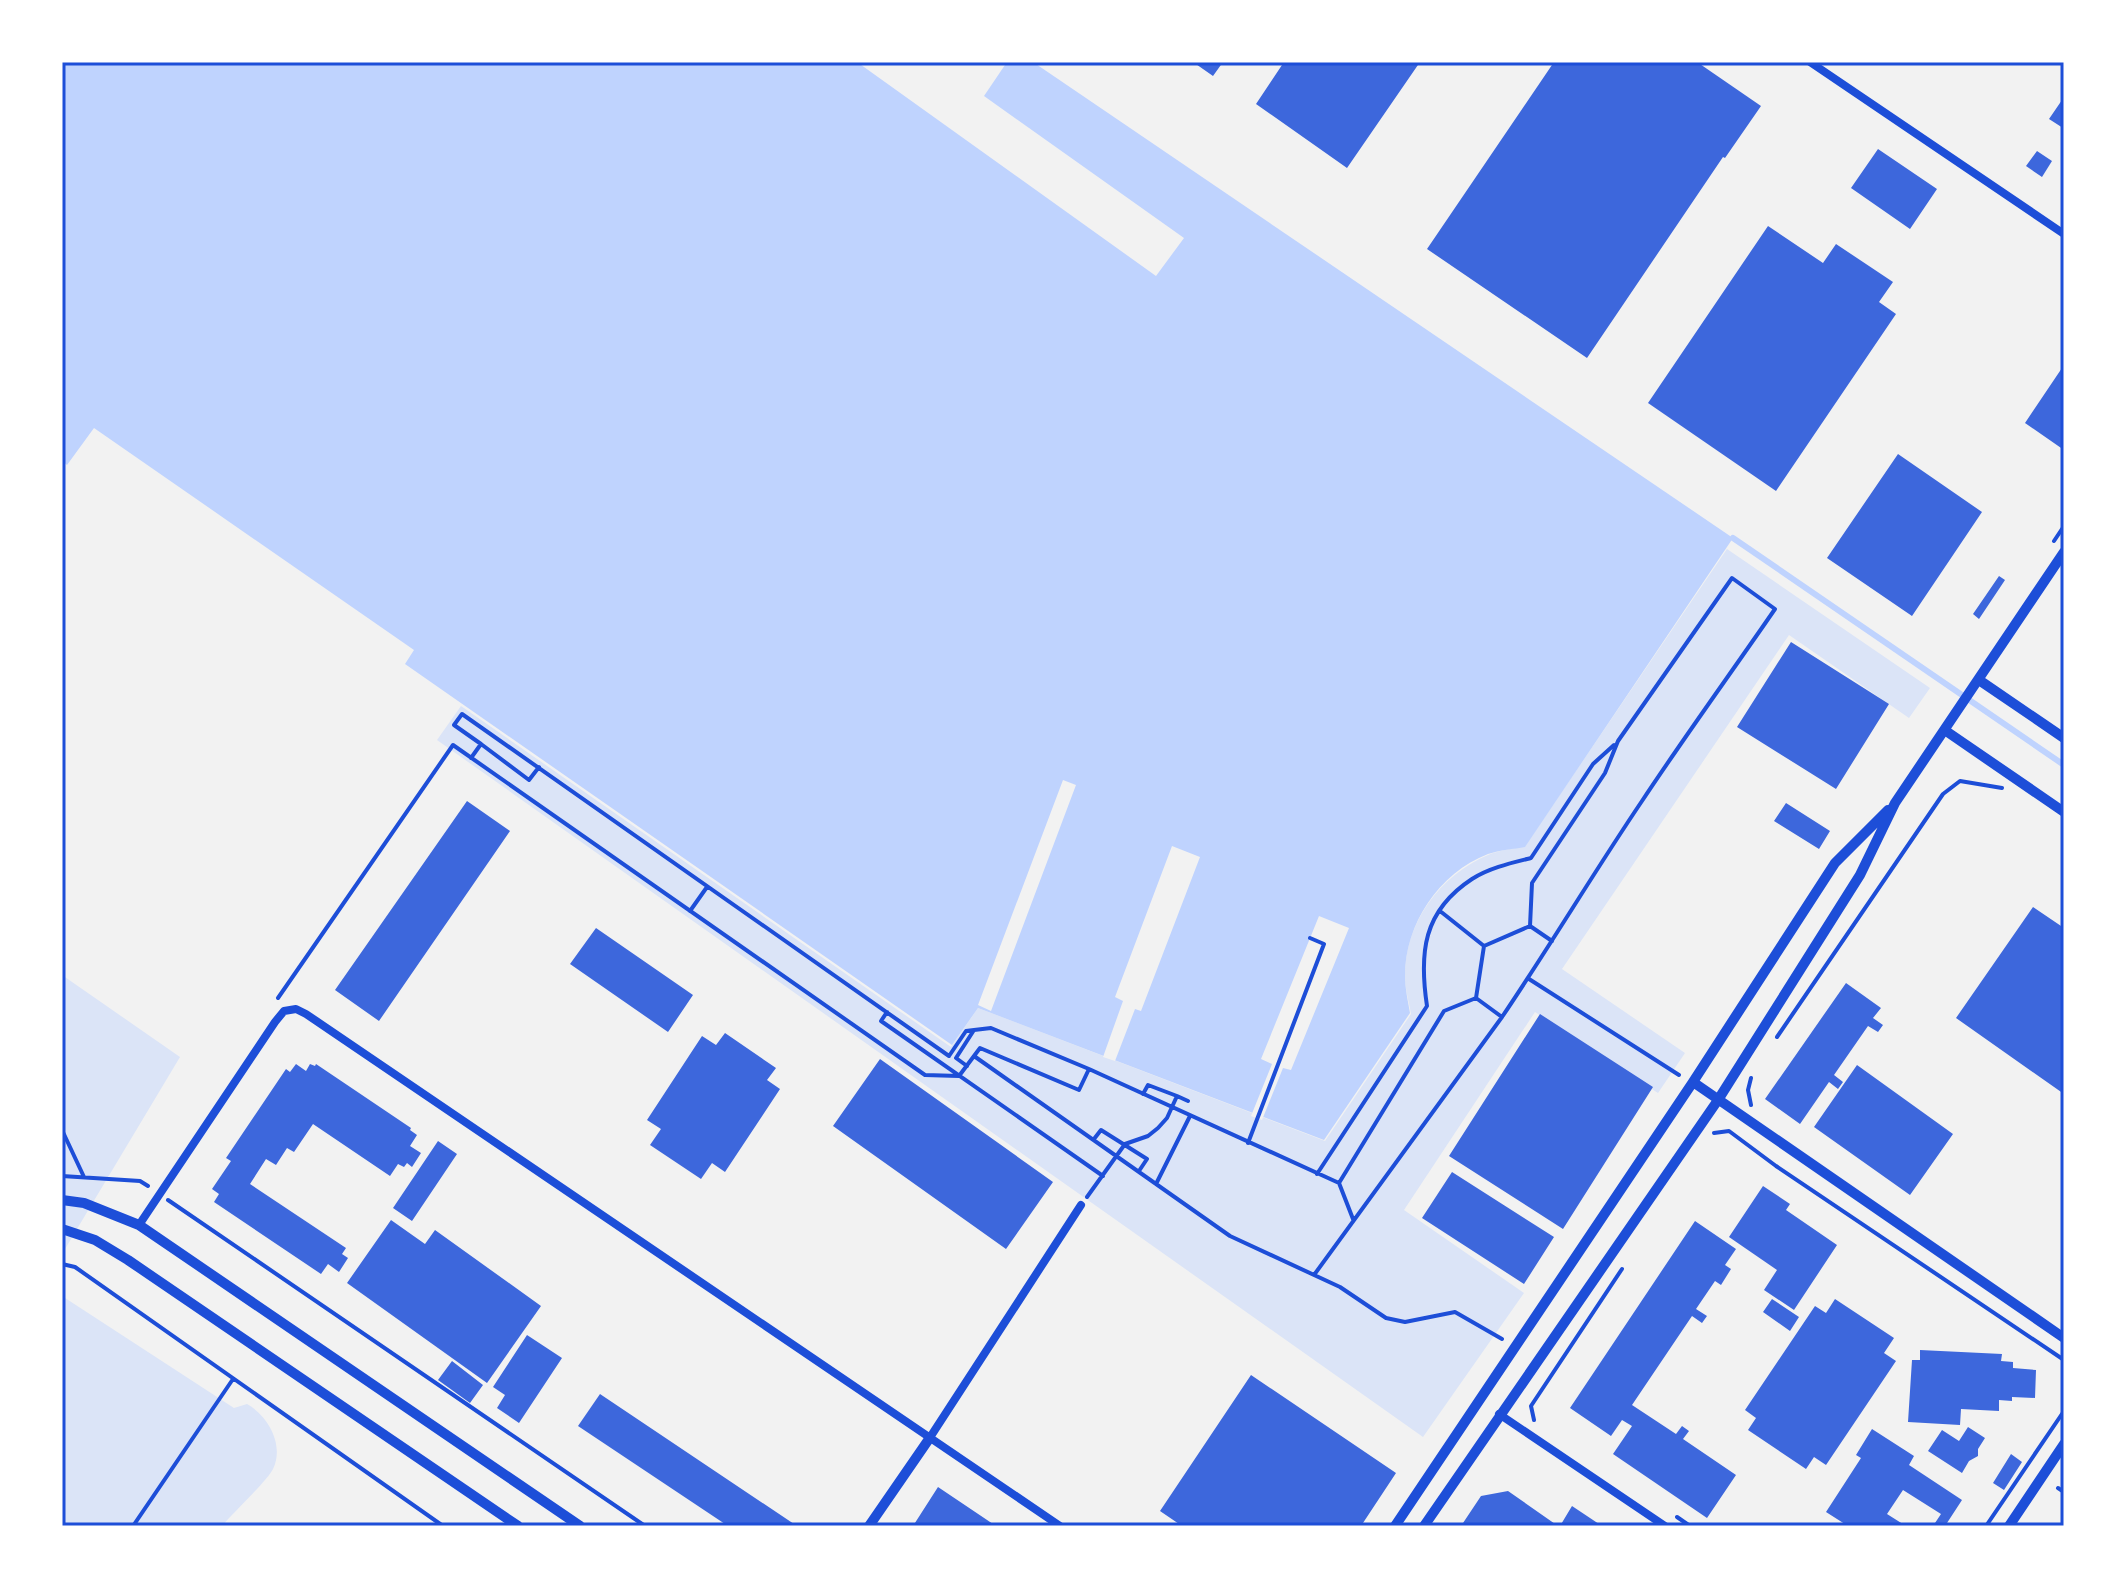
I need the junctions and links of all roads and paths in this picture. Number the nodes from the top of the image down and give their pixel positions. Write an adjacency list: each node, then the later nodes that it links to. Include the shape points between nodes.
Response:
1 (1810, 62): 2 (street)
2 (2064, 234)
3 (2064, 552): 4 (street)
4 (1976, 683): 5 (street); 6 (street)
5 (1946, 731): 12 (street); 13 (street)
6 (2064, 738)
7 (1618, 741): 16 (path, via 1593,764 1531,858 1472,879); 17 (path, via 1605,773 1532,883); 19 (path, via 1732,578 1775,609)
8 (481, 744): 9 (path); 10 (path, via 529,780); 10 (path, via 454,725 462,714)
9 (471, 758): 15 (path); 23 (path, via 453,745)
10 (539, 767): 14 (path)
11 (2003, 789): 27 (path, via 1960,781 1943,794)
12 (1895, 803): 34 (street, via 1835,863); 38 (street, via 1860,875)
13 (2064, 812)
14 (708, 886): 15 (path); 24 (path)
15 (690, 911): 33 (path, via 925,1075)
16 (1440, 911): 20 (path); 48 (path, via 1422,952 1427,1006)
17 (1530, 926): 19 (path); 20 (path)
18 (1310, 938): 44 (path, via 1324,944)
19 (1552, 941): 21 (path)
20 (1484, 946): 22 (path)
21 (1528, 978): 25 (path); 31 (path)
22 (1476, 998): 25 (path); 52 (path, via 1444,1011)
23 (274, 1005)
24 (887, 1012): 26 (path, via 949,1056 966,1031); 33 (path, via 881,1021)
25 (1502, 1017): 57 (path)
26 (974, 1030): 29 (path, via 956,1058); 30 (path, via 991,1028)
27 (1769, 1049)
28 (974, 1056): 29 (path); 30 (path, via 980,1048 1079,1090); 43 (path)
29 (967, 1066): 33 (path)
30 (1089, 1069): 36 (path)
31 (1679, 1075)
32 (1752, 1075): 35 (path)
33 (959, 1076): 50 (path)
34 (1693, 1082): 38 (street); 82 (street)
35 (1748, 1090)
36 (1143, 1094): 37 (path, via 1148,1085); 40 (path)
37 (1177, 1096): 39 (path); 45 (path, via 1158,1128)
38 (1718, 1100): 63 (street); 68 (street)
39 (1188, 1101)
40 (1190, 1116): 44 (path); 53 (path)
41 (62, 1130): 51 (path)
42 (1710, 1133): 65 (path, via 1729,1131)
43 (1094, 1139): 45 (path, via 1101,1130); 46 (path)
44 (1248, 1143): 48 (path)
45 (1125, 1144): 46 (path); 47 (path, via 1147,1159)
46 (1119, 1152): 47 (path); 50 (path)
47 (1139, 1171): 53 (path)
48 (1317, 1174): 52 (path)
49 (62, 1176): 51 (path)
50 (1103, 1176): 56 (path)
51 (84, 1177): 54 (path, via 140,1181)
52 (1339, 1183): 57 (path)
53 (1156, 1184): 62 (path, via 1230,1236)
54 (160, 1195): 58 (street); 70 (street, via 275,1022 284,1011 296,1009); 79 (path)
55 (62, 1200): 58 (street)
56 (1081, 1205): 70 (street)
57 (1353, 1219): 62 (path)
58 (139, 1225): 78 (street)
59 (62, 1229): 77 (street, via 95,1240 128,1260)
60 (1628, 1260): 69 (path, via 1531,1406)
61 (62, 1264): 66 (path, via 75,1267)
62 (1314, 1275): 64 (path, via 1386,1318 1405,1322 1455,1312)
63 (2064, 1338)
64 (1502, 1339)
65 (2064, 1360)
66 (233, 1379): 75 (path); 76 (path)
67 (2064, 1411): 86 (path)
68 (1499, 1414): 83 (street); 84 (street)
69 (1534, 1420)
70 (929, 1439): 80 (street); 81 (street)
71 (2064, 1444): 87 (street)
72 (2058, 1488): 73 (path)
73 (2064, 1492)
74 (1677, 1517): 85 (path)
75 (133, 1526)
76 (443, 1526)
77 (518, 1526)
78 (580, 1526)
79 (645, 1526)
80 (869, 1526)
81 (1060, 1526)
82 (1395, 1526)
83 (1424, 1526)
84 (1665, 1526)
85 (1690, 1526)
86 (1986, 1526)
87 (2009, 1526)

